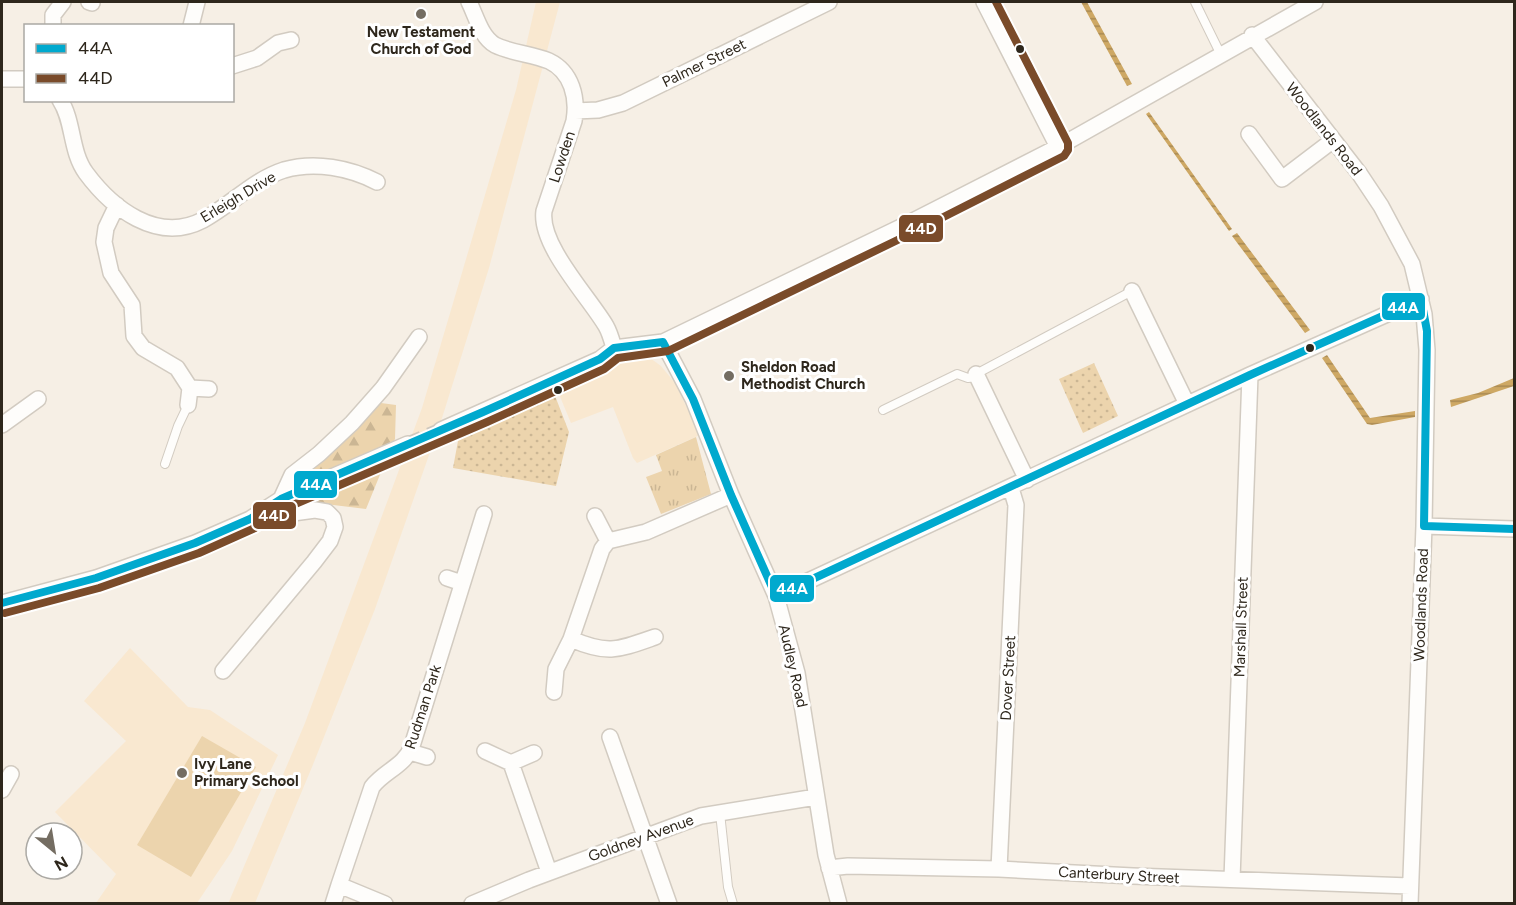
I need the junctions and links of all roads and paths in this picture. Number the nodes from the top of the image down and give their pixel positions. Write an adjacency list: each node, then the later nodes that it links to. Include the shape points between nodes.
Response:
1 (63, 2): 8 (street, via 53,15)
2 (197, 2): 9 (street)
3 (469, 2): 17 (street, Lowden, via 492,43 549,61 560,69 573,88)
4 (829, 2): 17 (street, Palmer Street, via 615,106)
5 (984, 2): 20 (street)
6 (1194, 2): 12 (lane)
7 (1315, 2): 10 (street)
8 (53, 24)
9 (192, 24)
10 (1252, 35): 12 (street); 19 (street, Woodlands Road)
11 (291, 40): 13 (street)
12 (1221, 55): 20 (street)
13 (234, 65)
14 (2, 79): 15 (street)
15 (24, 80)
16 (66, 102): 22 (street, Erleigh Drive, via 72,142 84,171)
17 (575, 111): 27 (street, Lowden, via 543,225 555,251 608,328)
18 (1249, 134): 19 (street, via 1282,179)
19 (1332, 141): 24 (street, Woodlands Road, via 1359,173 1394,228 1412,264)
20 (1058, 147): 26 (street)
21 (378, 182): 22 (street, Erleigh Drive, via 335,168 294,168 268,177 201,221 177,227 148,225)
22 (117, 205): 30 (street, via 106,228 105,249 111,273 132,305 134,336 143,348 177,368)
23 (1132, 291): 29 (lane); 33 (street)
24 (1421, 299): 28 (street); 47 (street, Woodlands Road, via 1427,330)
25 (419, 337): 43 (street, via 360,414 320,454 291,475)
26 (663, 342): 27 (street); 42 (street, Audley Road, via 693,399)
27 (614, 348): 37 (street, via 600,358)
28 (1250, 375): 33 (street); 70 (street, Marshall Street)
29 (976, 376): 35 (lane, via 957,374); 40 (street)
30 (190, 388): 31 (street); 34 (street)
31 (209, 389)
32 (38, 399): 36 (street)
33 (1187, 404): 40 (street)
34 (188, 405): 39 (lane)
35 (884, 410)
36 (2, 425)
37 (441, 430)
38 (408, 444): 43 (street)
39 (165, 464)
40 (1027, 480): 41 (street)
41 (1011, 488): 50 (street); 68 (street, Dover Street, via 1016,505)
42 (731, 495): 49 (street, via 646,532); 50 (street, Audley Road)
43 (281, 499): 46 (street)
44 (484, 514): 58 (street, Rudman Park, via 454,580)
45 (595, 516): 49 (street)
46 (250, 519): 51 (street, via 96,579); 54 (street, via 315,510 327,512 335,527 314,562)
47 (1424, 526): 48 (street); 72 (street, Woodlands Road)
48 (1515, 530)
49 (608, 541): 53 (street, via 596,564)
50 (776, 596): 64 (street, Audley Road, via 797,673)
51 (2, 603)
52 (655, 637): 53 (street, via 611,650)
53 (571, 639): 55 (street, via 556,669)
54 (223, 670)
55 (554, 692)
56 (610, 737): 66 (street)
57 (485, 751): 61 (street)
58 (410, 752): 60 (street); 71 (street, Rudman Park, via 372,787)
59 (534, 753): 61 (street)
60 (427, 757)
61 (511, 763): 69 (street)
62 (11, 774): 63 (street)
63 (2, 790)
64 (816, 797): 65 (street, Goldney Avenue); 67 (street, Audley Road)
65 (720, 813): 66 (street, Goldney Avenue); 77 (lane)
66 (644, 836): 69 (street, Goldney Avenue); 76 (street)
67 (829, 868): 68 (street, Canterbury Street); 78 (street, Audley Road)
68 (999, 869): 70 (street, Canterbury Street)
69 (549, 872): 75 (street, Goldney Avenue)
70 (1232, 879): 72 (street, Canterbury Street)
71 (339, 885): 73 (street, Rudman Park); 74 (street)
72 (1410, 885): 79 (street, Woodlands Road)
73 (333, 903)
74 (385, 903)
75 (472, 903)
76 (669, 903)
77 (733, 903)
78 (839, 903)
79 (1410, 903)

